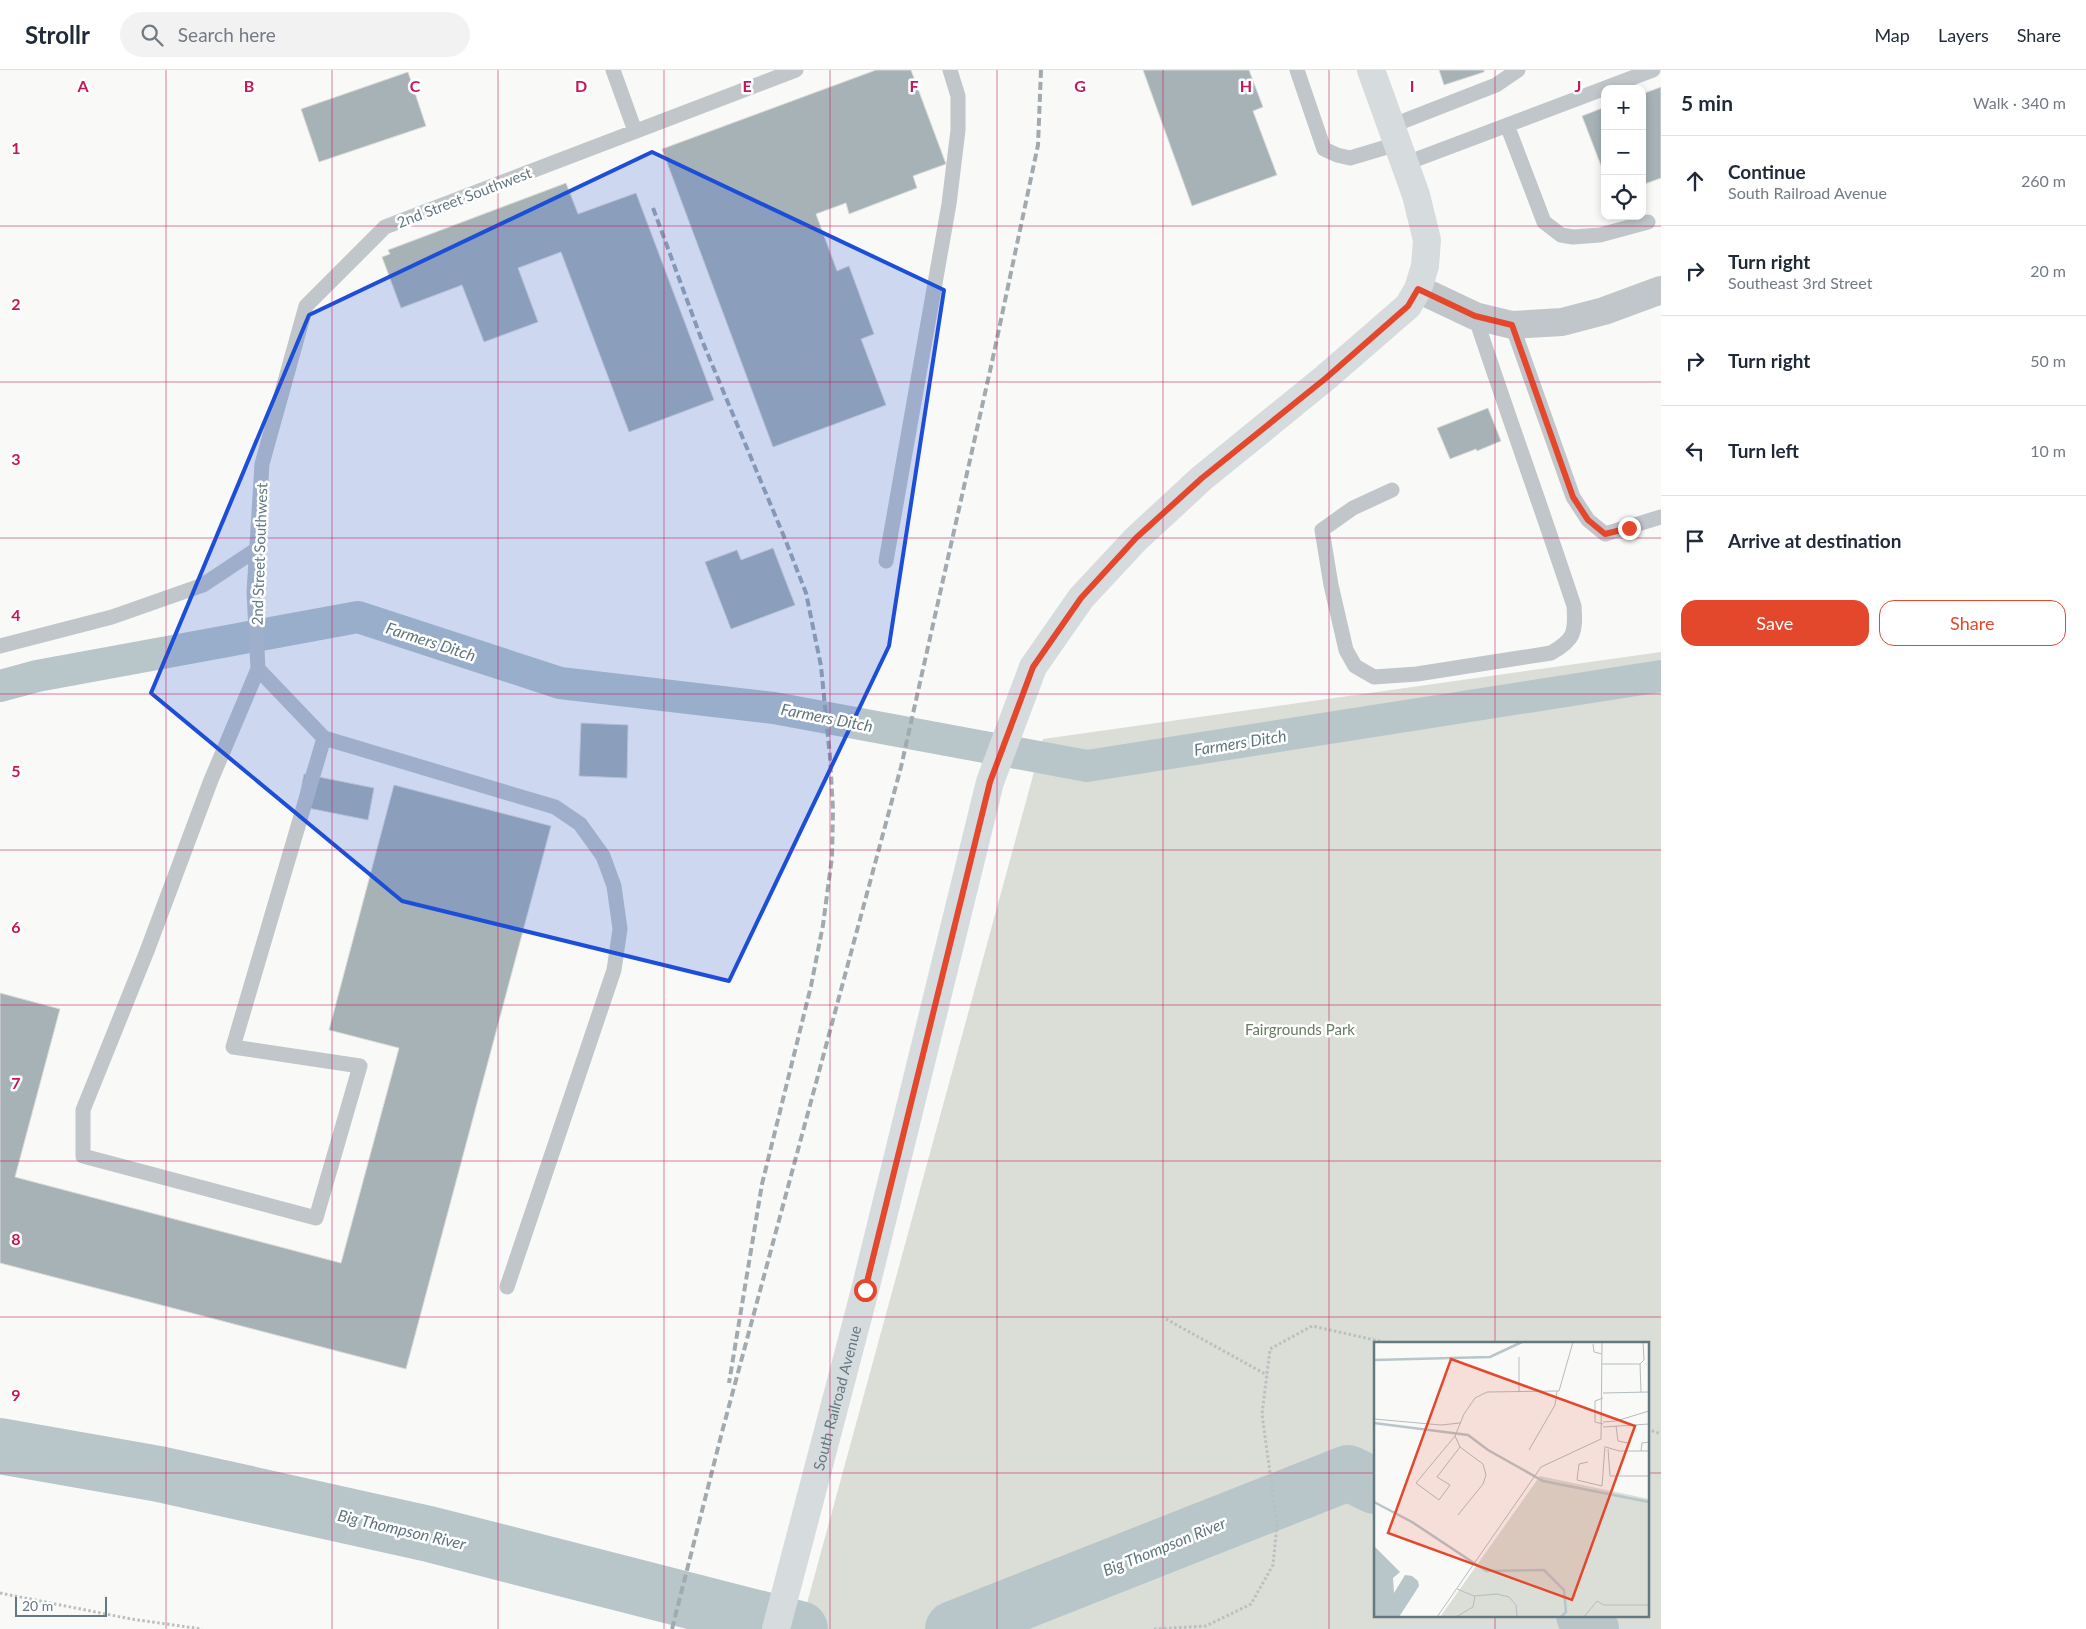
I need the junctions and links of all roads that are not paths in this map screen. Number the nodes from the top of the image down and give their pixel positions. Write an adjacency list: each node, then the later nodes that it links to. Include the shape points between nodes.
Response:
1 (613, 70): 9 (lane)
2 (796, 70): 9 (lane, 2nd Street Southwest)
3 (950, 70): 19 (lane, via 958,96 958,130 949,204)
4 (1297, 70): 10 (lane, via 1324,148 1350,158)
5 (1371, 70): 10 (street, South Railroad Avenue)
6 (1518, 70): 10 (lane)
7 (1652, 70): 8 (lane)
8 (1508, 125): 10 (lane); 11 (lane, via 1544,222 1561,235 1600,235)
9 (636, 131): 18 (lane, 2nd Street Southwest, via 385,227 306,306 262,464)
10 (1398, 145): 12 (street, South Railroad Avenue, via 1416,195 1427,240 1425,266)
11 (1648, 222)
12 (1418, 289): 14 (street); 24 (street, South Railroad Avenue, via 1408,306 1326,378 1202,478 1136,538 1081,598 1033,667 990,782 865,1290)
13 (1661, 290): 15 (street, via 1604,312 1562,322)
14 (1475, 316): 15 (street); 16 (lane, via 1574,606 1576,625 1568,644 1551,654 1416,674 1374,677 1355,666 1346,650 1322,530 1353,508)
15 (1512, 325): 17 (lane, via 1573,497 1588,520 1605,534)
16 (1392, 490)
17 (1661, 517)
18 (257, 549): 20 (lane, via 203,585 112,617); 21 (lane, 2nd Street Southwest, via 254,592)
19 (886, 561)
20 (0, 646)
21 (258, 669): 22 (lane); 22 (lane, via 211,780 83,1110 83,1156 316,1218 360,1066 233,1047)
22 (324, 738): 23 (lane, via 555,806 580,824 603,856 614,886 620,929 614,970)
23 (507, 1286)
24 (776, 1629)

